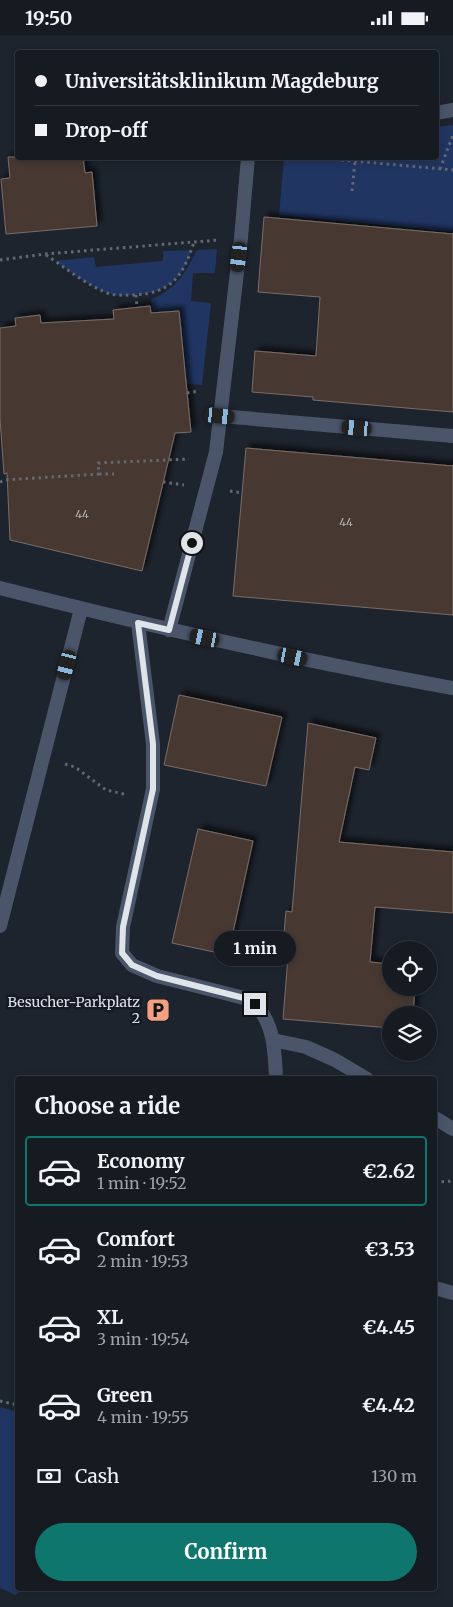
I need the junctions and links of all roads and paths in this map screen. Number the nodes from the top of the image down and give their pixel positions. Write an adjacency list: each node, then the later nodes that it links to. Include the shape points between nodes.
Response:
1 (453, 109): 2 (lane)
2 (439, 112)
3 (453, 135): 7 (path)
4 (248, 160): 18 (lane)
5 (337, 160): 6 (path)
6 (355, 162): 7 (path); 9 (path)
7 (440, 169): 8 (path)
8 (453, 170)
9 (352, 191)
10 (227, 239): 11 (path)
11 (194, 242): 12 (path); 14 (path, via 185,265 170,284 157,292)
12 (46, 254): 13 (path); 14 (path, via 96,288 118,296)
13 (0, 260)
14 (136, 295): 15 (path)
15 (137, 307)
16 (196, 391): 17 (path)
17 (187, 393)
18 (220, 416): 19 (lane); 31 (lane, via 216,452)
19 (453, 436)
20 (190, 459): 21 (path, via 98,463)
21 (99, 474): 22 (path); 23 (path, via 5,479)
22 (114, 474)
23 (0, 482)
24 (163, 482): 25 (path)
25 (184, 485)
26 (227, 491): 27 (path)
27 (242, 493)
28 (0, 588): 29 (lane)
29 (82, 609): 30 (lane); 33 (lane)
30 (138, 623): 31 (lane); 34 (lane, via 153,744)
31 (169, 630): 32 (lane)
32 (453, 688)
33 (43, 759): 34 (path, via 75,767 106,789); 35 (lane)
34 (150, 801): 36 (lane, via 123,927 122,953 132,965 157,976 248,999 266,1020)
35 (0, 926)
36 (273, 1040): 37 (lane); 38 (lane, via 306,1047)
37 (276, 1076)
38 (362, 1076)
39 (437, 1119): 40 (lane)
40 (453, 1129)
41 (453, 1181): 42 (path)
42 (437, 1182)
43 (437, 1289): 44 (lane)
44 (453, 1293)
45 (0, 1401): 46 (path)
46 (15, 1405)

